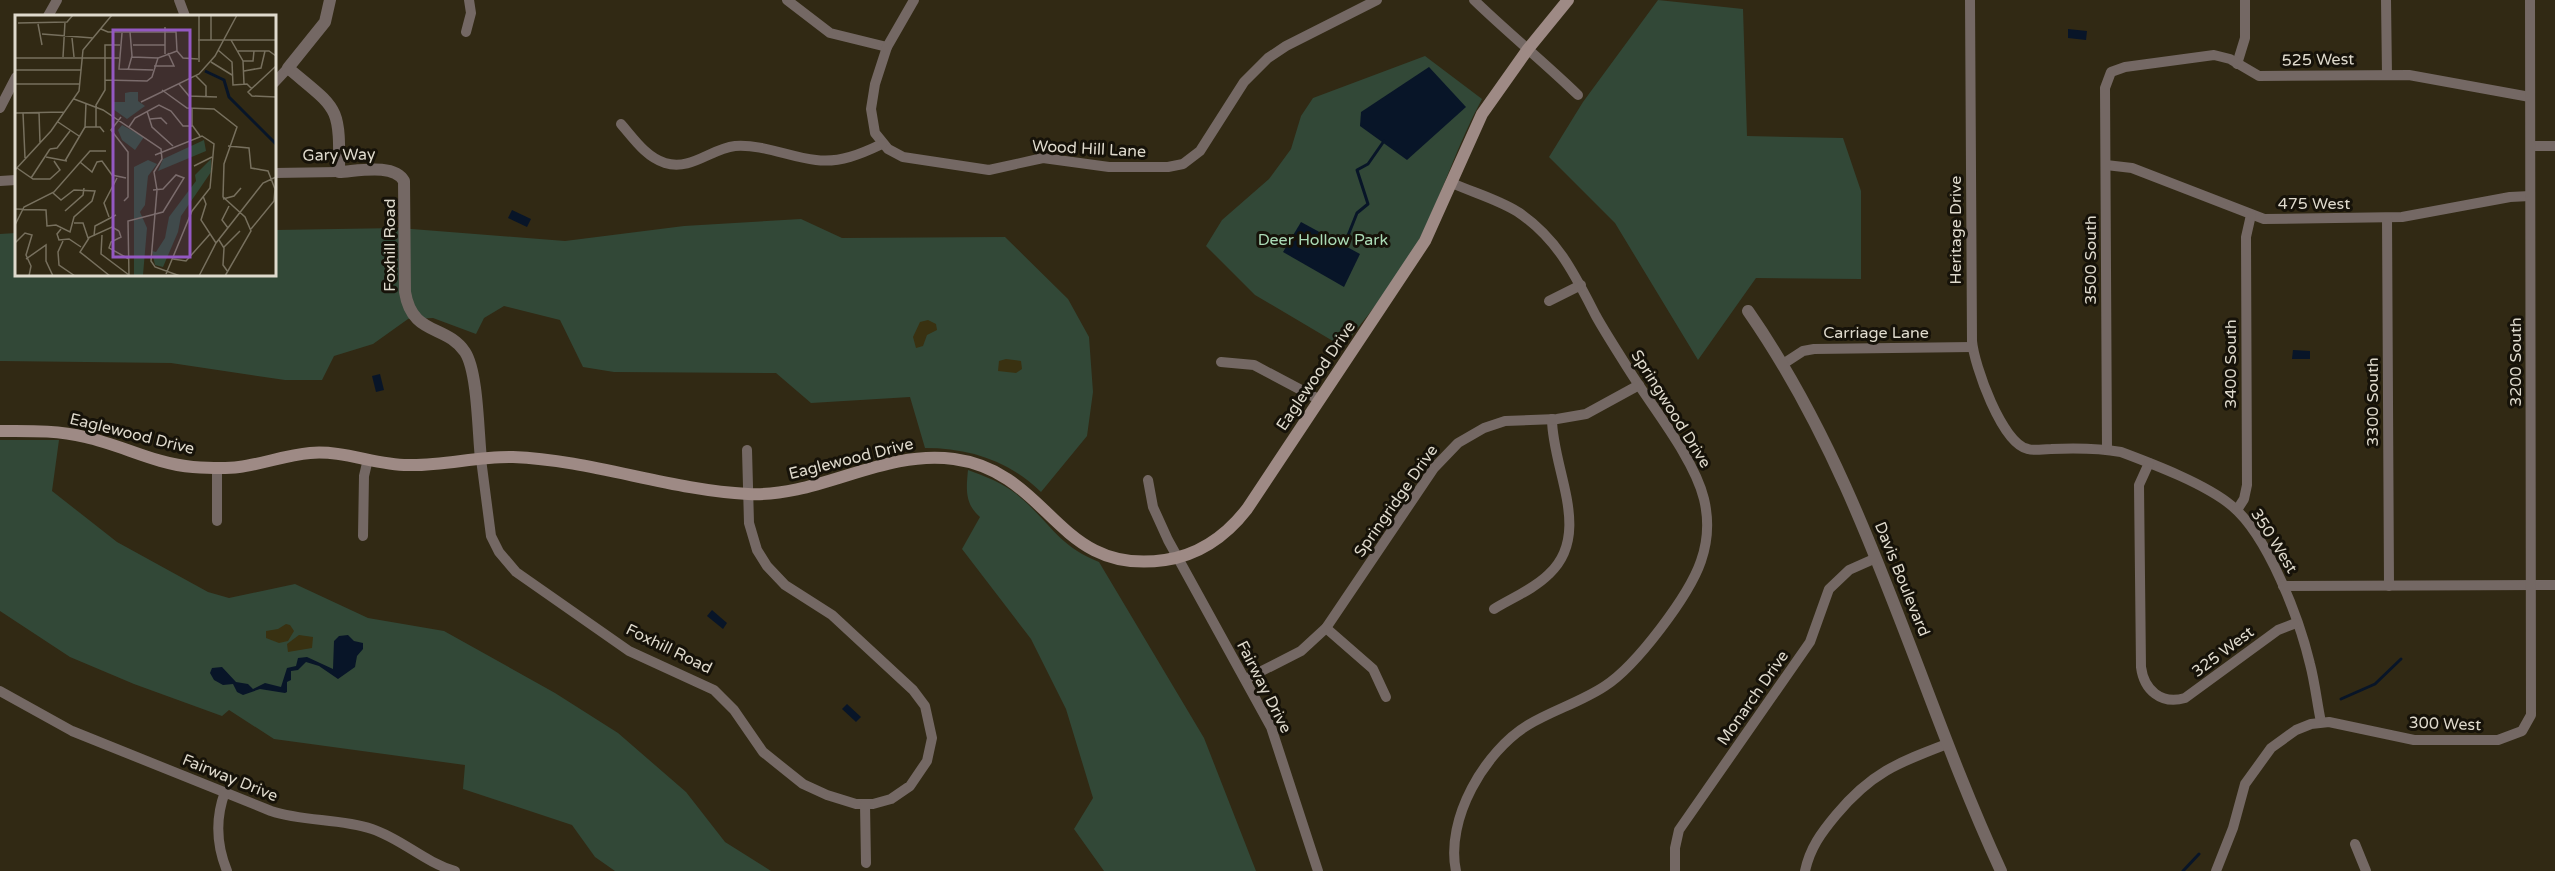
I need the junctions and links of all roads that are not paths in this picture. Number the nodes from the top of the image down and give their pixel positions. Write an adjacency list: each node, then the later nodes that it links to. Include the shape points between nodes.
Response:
1 (57, 0): 14 (street)
2 (179, 0): 15 (street)
3 (330, 0): 20 (street, via 324,22)
4 (469, 0): 16 (street, via 471,13)
5 (787, 0): 17 (street, via 830,33)
6 (914, 0): 17 (street)
7 (1377, 0): 29 (street, Wood Hill Lane, via 1268,58 1244,82 1200,151 1176,166 1100,166 1043,158 984,170 903,158)
8 (1474, 0): 18 (street)
9 (1568, 0): 18 (main road, Eaglewood Drive)
10 (1970, 0): 45 (street, Heritage Drive)
11 (2245, 0): 19 (street, via 2245,38)
12 (2386, 0): 22 (street)
13 (2530, 0): 26 (street, 3200 South)
14 (49, 15)
15 (185, 15)
16 (466, 32)
17 (887, 47): 29 (street, via 871,109 872,125)
18 (1528, 49): 25 (street); 38 (main road, Eaglewood Drive, via 1482,114)
19 (2237, 64): 21 (street, 525 West, via 2222,56 2204,55); 22 (street, 525 West, via 2259,76)
20 (288, 68): 24 (street); 33 (street, via 334,110 340,126)
21 (2111, 72): 32 (street, 3500 South, via 2105,88)
22 (2387, 75): 26 (street, 525 West, via 2417,76)
23 (15, 79): 27 (street)
24 (276, 80)
25 (1578, 95)
26 (2530, 97): 30 (street, 3200 South)
27 (0, 108)
28 (621, 124): 29 (street, via 647,153 673,165 688,164 736,146 824,161 849,158)
29 (882, 144)
30 (2531, 146): 31 (street); 39 (street, 3200 South)
31 (2555, 146)
32 (2106, 165): 40 (street, 475 West, via 2132,168); 54 (street, 3500 South)
33 (339, 172): 34 (street, Gary Way); 35 (street, Gary Way, via 390,171)
34 (276, 173)
35 (402, 177): 56 (street, Foxhill Road, via 406,190 408,307 421,324 455,342 468,359)
36 (15, 180): 37 (street)
37 (0, 181)
38 (1452, 183): 42 (street, Springwood Drive, via 1495,200 1527,219 1556,246); 49 (main road, Eaglewood Drive, via 1425,241)
39 (2530, 196): 41 (street, 475 West); 66 (street, 3200 South)
40 (2251, 215): 41 (street, 475 West, via 2264,219); 61 (street, 3400 South, via 2246,237 2247,485)
41 (2387, 218): 69 (street, 3300 South)
42 (1581, 285): 43 (street); 48 (street, Springwood Drive)
43 (1549, 301)
44 (1748, 311): 47 (street, Davis Boulevard)
45 (1972, 347): 47 (street, Carriage Lane, via 1815,349 1803,351); 52 (street, Heritage Drive, via 1983,384 2011,438)
46 (1221, 362): 49 (street, via 1254,366)
47 (1783, 364): 65 (street, Davis Boulevard, via 1831,454)
48 (1639, 385): 50 (street, Springridge Drive, via 1586,414); 86 (street, Springwood Drive, via 1700,485 1707,519 1701,563 1653,638 1628,668 1592,694 1527,726 1500,748 1461,810 1454,844)
49 (1320, 400): 64 (main road, Eaglewood Drive, via 1238,520 1209,544)
50 (1552, 420): 70 (street, via 1552,439 1570,520 1567,547 1549,575); 72 (street, Springridge Drive, via 1494,424 1452,448 1434,468)
51 (0, 431): 58 (main road, Eaglewood Drive, via 73,434 170,463)
52 (2020, 446): 54 (street, 350 West, via 2034,450)
53 (747, 450): 60 (street, Foxhill Road)
54 (2107, 450): 57 (street, 350 West)
55 (368, 459): 56 (main road, Eaglewood Drive, via 411,465); 58 (main road, Eaglewood Drive, via 309,453 249,466); 63 (street)
56 (481, 459): 60 (main road, Eaglewood Drive, via 543,460); 80 (street, Foxhill Road, via 489,528 509,566 623,647 714,690 734,710 763,752 791,777 826,795)
57 (2149, 463): 61 (street, 350 West, via 2220,497); 71 (street, 325 West, via 2139,484 2141,667 2148,688 2166,699 2189,696 2278,630)
58 (218, 468): 62 (street)
59 (1148, 480): 64 (street, Fairway Drive, via 1153,507)
60 (747, 494): 64 (main road, Eaglewood Drive, via 786,492 903,460 951,458 1006,476 1035,499 1068,534 1100,554 1139,562); 80 (street, Foxhill Road, via 751,532 772,573 849,630 913,690 929,717 931,750 917,779 891,799)
61 (2237, 510): 68 (street, 350 West)
62 (218, 521)
63 (363, 536)
64 (1177, 558): 73 (street, Fairway Drive)
65 (1876, 558): 78 (street, Davis Boulevard); 87 (street, Monarch Drive, via 1844,574 1825,595 1810,642 1679,830)
66 (2532, 585): 67 (street, 350 West); 69 (street, 350 West); 77 (street, 3200 South, via 2532,705)
67 (2555, 585)
68 (2283, 586): 69 (street, 350 West); 71 (street)
69 (2389, 586)
70 (1494, 609)
71 (2296, 623): 76 (street, via 2311,666)
72 (1326, 628): 73 (street, Springridge Drive, via 1301,651); 75 (street, via 1373,669)
73 (1246, 679): 85 (street, Fairway Drive, via 1271,727)
74 (0, 691): 79 (street, Fairway Drive, via 64,728)
75 (1386, 697)
76 (2321, 722): 77 (street, 300 West, via 2419,741 2502,740 2517,734); 90 (street, via 2304,726 2279,741 2252,772 2241,792 2233,828)
77 (2527, 723)
78 (1947, 744): 88 (street, via 1883,771 1862,786 1818,836); 89 (street, Davis Boulevard)
79 (225, 792): 83 (street, via 217,829); 84 (street, Fairway Drive, via 295,818 371,828 434,864)
80 (865, 804): 82 (street)
81 (2355, 844): 91 (street)
82 (866, 864)
83 (227, 871)
84 (455, 871)
85 (1318, 871)
86 (1456, 871)
87 (1675, 871)
88 (1805, 871)
89 (2001, 871)
90 (2216, 871)
91 (2366, 871)

